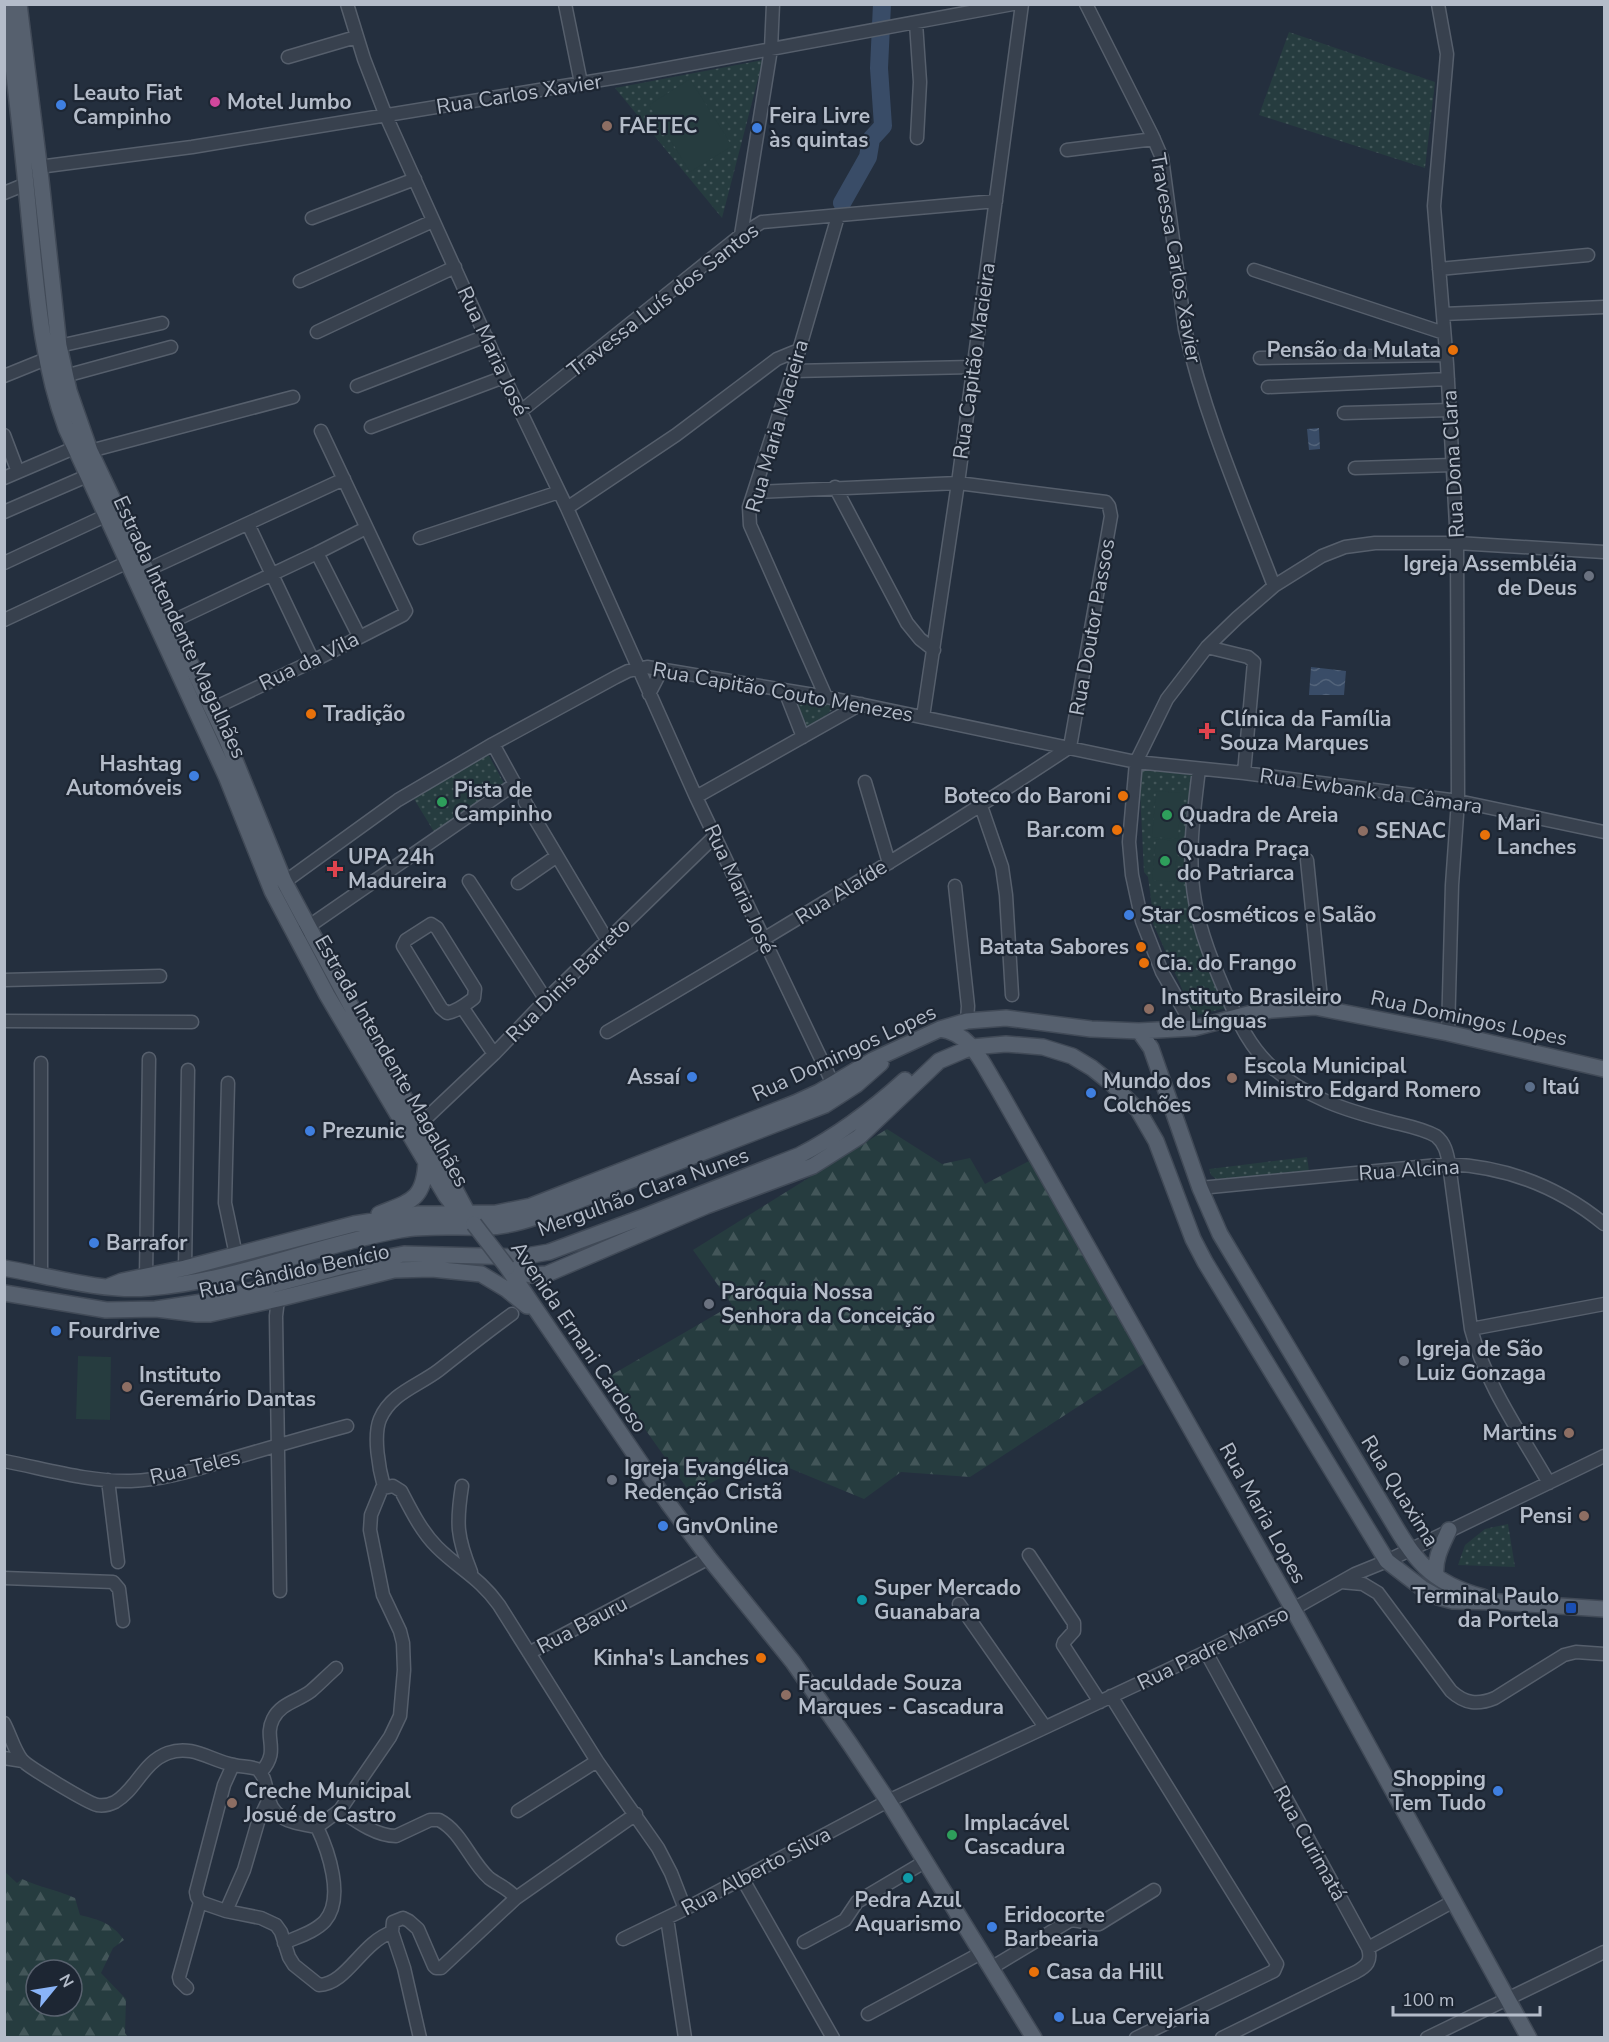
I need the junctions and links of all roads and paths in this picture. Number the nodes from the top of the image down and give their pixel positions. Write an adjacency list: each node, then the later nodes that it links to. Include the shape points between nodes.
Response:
1 (4, 4): 11 (main road, Estrada Intendente Magalhães)
2 (19, 4): 21 (main road, Estrada Intendente Magalhães)
3 (347, 4): 12 (street, Rua Maria José)
4 (565, 4): 16 (street)
5 (773, 4): 13 (street)
6 (1012, 4): 10 (street, Rua Carlos Xavier)
7 (1022, 4): 24 (street, Rua Capitão Macieira)
8 (1086, 4): 19 (street, Travessa Carlos Xavier)
9 (1438, 4): 31 (street, Rua Dona Clara, via 1447,54 1434,192)
10 (916, 23): 13 (street, Rua Carlos Xavier); 18 (street, via 920,82)
11 (6, 29): 15 (main road, Estrada Intendente Magalhães)
12 (356, 37): 14 (street); 17 (street, Rua Maria José)
13 (771, 49): 16 (street, Rua Carlos Xavier); 28 (street)
14 (288, 57)
15 (10, 83): 21 (main road, Estrada Intendente Magalhães)
16 (581, 83): 17 (street, Rua Carlos Xavier)
17 (386, 116): 21 (street, Rua Carlos Xavier); 22 (street, Rua Maria José)
18 (917, 138)
19 (1154, 139): 20 (street); 86 (street, Travessa Carlos Xavier, via 1166,179 1191,357)
20 (1067, 150)
21 (30, 174): 23 (street, Rua Carlos Xavier); 40 (main road, Estrada Intendente Magalhães); 45 (main road, Estrada Intendente Magalhães)
22 (415, 179): 26 (street); 27 (street, Rua Maria José)
23 (4, 193)
24 (996, 201): 25 (street, Travessa Luís dos Santos); 46 (street, Rua Capitão Macieira)
25 (838, 216): 28 (street, Travessa Luís dos Santos, via 762,222); 42 (street, Rua Maria Macieira)
26 (312, 218)
27 (434, 221): 30 (street, Rua Maria José); 33 (street)
28 (741, 235): 56 (street, Travessa Luís dos Santos)
29 (1588, 255): 31 (street)
30 (455, 267): 37 (street); 39 (street, Rua Maria José)
31 (1439, 269): 35 (street, Rua Dona Clara)
32 (1254, 270): 38 (street)
33 (300, 281)
34 (1605, 307): 35 (street)
35 (1443, 314): 38 (street, Rua Dona Clara)
36 (162, 323): 40 (street)
37 (317, 332)
38 (1444, 333): 43 (street, Rua Dona Clara)
39 (486, 336): 50 (street, Rua Maria José); 52 (street)
40 (59, 346): 49 (main road, Estrada Intendente Magalhães)
41 (171, 347): 49 (street)
42 (799, 350): 47 (street, Rua Maria Macieira); 73 (street, via 777,359 676,435)
43 (1446, 355): 44 (street); 51 (street, Rua Dona Clara)
44 (1260, 358)
45 (46, 359): 48 (street); 61 (main road, Estrada Intendente Magalhães, via 58,408)
46 (972, 367): 47 (street); 69 (street, Rua Capitão Macieira)
47 (793, 370): 72 (street, Rua Maria Macieira)
48 (4, 376)
49 (65, 376): 62 (main road, Estrada Intendente Magalhães)
50 (504, 377): 56 (street, Rua Maria José); 58 (street)
51 (1448, 379): 53 (street); 55 (street, Rua Dona Clara)
52 (357, 386)
53 (1268, 387)
54 (293, 397): 62 (street)
55 (1450, 410): 57 (street); 63 (street, Rua Dona Clara)
56 (521, 411): 71 (street, Rua Maria José)
57 (1344, 413)
58 (371, 427)
59 (321, 431): 68 (street)
60 (4, 435): 65 (street)
61 (74, 448): 65 (street); 66 (main road, Estrada Intendente Magalhães)
62 (90, 451): 84 (main road, Estrada Intendente Magalhães)
63 (1453, 465): 64 (street); 79 (street, Rua Dona Clara)
64 (1355, 468)
65 (18, 472): 67 (street)
66 (87, 476): 74 (street); 75 (main road, Estrada Intendente Magalhães)
67 (4, 478)
68 (344, 479): 76 (street); 77 (street)
69 (958, 483): 70 (street); 91 (street, Rua Capitão Macieira); 103 (street, Rua Doutor Passos, via 1101,500 1109,506 1111,516)
70 (835, 487): 72 (street); 91 (street, via 908,623)
71 (559, 492): 73 (street, Rua Maria José); 78 (street)
72 (754, 492): 97 (street, Rua Maria Macieira, via 749,507 750,525)
73 (567, 507): 93 (street, Rua Maria José)
74 (4, 512)
75 (105, 516): 82 (main road, Estrada Intendente Magalhães); 83 (street)
76 (248, 524): 84 (street); 85 (street)
77 (366, 528): 81 (street); 89 (street, Rua da Vila, via 406,609)
78 (420, 538)
79 (1457, 543): 80 (street); 86 (street, via 1345,547 1322,556); 109 (street, Rua Dona Clara)
80 (1605, 552)
81 (318, 553): 85 (street); 89 (street)
82 (128, 562): 87 (street); 119 (main road, Estrada Intendente Magalhães)
83 (4, 563)
84 (147, 570): 88 (main road, Estrada Intendente Magalhães)
85 (272, 575): 88 (street); 92 (street)
86 (1274, 586): 90 (street)
87 (4, 620)
88 (171, 622): 99 (main road, Estrada Intendente Magalhães)
89 (359, 636): 92 (street, Rua da Vila)
90 (1207, 647): 104 (street, via 1167,699); 106 (street, via 1254,662)
91 (934, 650): 100 (street, Rua Capitão Macieira)
92 (313, 661): 99 (street, Rua da Vila)
93 (637, 669): 94 (street, Rua Capitão Couto Menezes); 96 (street, Rua Maria José); 102 (street, Rua Capitão Couto Menezes)
94 (662, 669): 95 (street, Rua Capitão Couto Menezes); 96 (street)
95 (785, 691): 97 (street, Rua Capitão Couto Menezes); 101 (street)
96 (649, 694): 108 (street, Rua Maria José)
97 (826, 697): 98 (street, Rua Capitão Couto Menezes)
98 (861, 704): 100 (street, Rua Capitão Couto Menezes); 101 (street)
99 (212, 709): 119 (main road, Estrada Intendente Magalhães)
100 (923, 717): 103 (street, Rua Capitão Couto Menezes)
101 (803, 737): 108 (street)
102 (493, 744): 119 (street, Rua Capitão Couto Menezes, via 398,800); 121 (street, via 515,784)
103 (1070, 747): 104 (street, Rua Capitão Couto Menezes); 111 (street, Rua Alaíde)
104 (1136, 762): 105 (street, Rua Ewbank da Câmara); 134 (street, via 1129,842 1138,909 1162,972)
105 (1199, 769): 106 (street, Rua Ewbank da Câmara); 130 (street, via 1193,827 1195,901)
106 (1244, 773): 109 (street, Rua Ewbank da Câmara)
107 (865, 782): 116 (street)
108 (696, 797): 113 (street, Rua Maria José)
109 (1458, 801): 112 (street, Rua Ewbank da Câmara); 138 (street, Rua Dona Clara)
110 (525, 802): 114 (street)
111 (981, 806): 116 (street, Rua Alaíde); 126 (street, via 998,850 1005,885)
112 (1605, 832)
113 (715, 836): 122 (street, Rua Dinis Barreto); 123 (street, Rua Maria José)
114 (557, 856): 118 (street); 122 (street)
115 (1308, 860): 129 (street)
116 (889, 863): 123 (street, Rua Alaíde)
117 (469, 881): 127 (street)
118 (518, 882)
119 (278, 886): 121 (main road, Estrada Intendente Magalhães)
120 (955, 886): 132 (street)
121 (301, 931): 149 (main road, Estrada Intendente Magalhães); 150 (main road, Estrada Intendente Magalhães, via 333,1005)
122 (607, 940): 127 (street, Rua Dinis Barreto)
123 (763, 940): 137 (street, Rua Alaíde); 148 (street, Rua Maria José)
124 (160, 976): 125 (street)
125 (4, 980)
126 (1011, 995)
127 (546, 1000): 141 (street, Rua Dinis Barreto)
128 (462, 1007): 128 (street, via 444,1011 403,946 429,925 437,928 475,989 474,998); 141 (street)
129 (1323, 1008): 130 (main road, Rua Domingos Lopes, via 1271,1009); 138 (main road, Rua Domingos Lopes)
130 (1237, 1018): 134 (main road, Rua Domingos Lopes); 151 (street, via 1257,1053 1295,1086 1346,1110 1426,1131 1446,1150)
131 (4, 1021): 133 (street)
132 (967, 1021): 135 (main road, Rua Domingos Lopes); 136 (main road, Rua Domingos Lopes, via 1006,1018)
133 (192, 1022)
134 (1194, 1028): 136 (main road, Rua Domingos Lopes)
135 (940, 1029): 139 (main road, Rua Maria Lopes, via 957,1033); 140 (main road, Rua Domingos Lopes)
136 (1139, 1031): 152 (main road, Rua Quaxima, via 1150,1048)
137 (607, 1032)
138 (1448, 1033): 145 (main road, Rua Domingos Lopes)
139 (972, 1047): 143 (main road); 179 (main road, Rua Quaxima, via 1043,1047 1072,1056 1100,1074 1138,1110 1166,1165 1205,1262); 193 (main road, Rua Maria Lopes)
140 (894, 1051): 148 (main road, Rua Domingos Lopes); 162 (main road, Mergulhão Clara Nunes, via 825,1105 523,1222 488,1227 418,1227 187,1282 147,1288)
141 (494, 1054): 149 (street, Rua Dinis Barreto)
142 (149, 1059): 161 (street)
143 (939, 1061): 159 (main road, via 860,1137 813,1166 706,1206 547,1274 531,1275); 166 (main road, Mergulhão Clara Nunes, via 912,1075 810,1150 549,1252 520,1257 404,1254 216,1300)
144 (41, 1063): 160 (street)
145 (1605, 1069)
146 (188, 1070): 158 (street)
147 (228, 1083): 156 (street, via 225,1203)
148 (833, 1084): 153 (main road, Rua Domingos Lopes, via 795,1103 531,1206)
149 (420, 1124): 153 (main road, Estrada Intendente Magalhães)
150 (426, 1162): 153 (main road, Estrada Intendente Magalhães, via 453,1205); 154 (main road, via 422,1188 412,1199)
151 (1449, 1164): 152 (street, Rua Alcina); 155 (street, Rua Alcina, via 1522,1177 1582,1206); 169 (street)
152 (1200, 1188): 178 (main road, Rua Quaxima, via 1230,1252)
153 (470, 1218): 154 (main road, Rua Cândido Benício, via 418,1214); 159 (main road, Avenida Ernani Cardoso, bridge)
154 (354, 1224): 156 (main road, Rua Cândido Benício)
155 (1605, 1224)
156 (236, 1255): 158 (main road, Rua Cândido Benício)
157 (4, 1268): 160 (main road, Rua Cândido Benício)
158 (185, 1268): 161 (main road, Rua Cândido Benício)
159 (508, 1269): 168 (main road, Avenida Ernani Cardoso)
160 (41, 1274): 162 (main road, Rua Cândido Benício)
161 (146, 1277): 162 (main road, Rua Cândido Benício)
162 (107, 1287)
163 (4, 1293): 166 (main road, Rua Cândido Benício, via 106,1310)
164 (278, 1299): 166 (main road, Rua Cândido Benício, via 210,1314); 168 (main road, Rua Cândido Benício, via 394,1270 463,1271 496,1282); 171 (street)
165 (1605, 1305): 169 (street)
166 (156, 1309)
167 (512, 1314): 177 (street, via 385,1409 378,1422 378,1466)
168 (542, 1320): 183 (main road, Avenida Ernani Cardoso)
169 (1471, 1329): 175 (street, via 1485,1369)
170 (347, 1426): 171 (street, Rua Teles)
171 (277, 1445): 174 (street, Rua Teles, via 172,1475); 190 (street)
172 (1605, 1456): 175 (street, Rua Padre Manso)
173 (4, 1461): 174 (street, Rua Teles)
174 (108, 1480): 185 (street)
175 (1549, 1483): 180 (street, Rua Padre Manso)
176 (462, 1486): 186 (street, via 458,1529)
177 (384, 1487): 186 (street, via 399,1489 429,1538); 210 (street, via 371,1515 369,1530 383,1595 403,1643 400,1716)
178 (1386, 1511): 179 (main road, via 1383,1523); 181 (main road, Rua Quaxima)
179 (1368, 1527): 184 (main road, Rua Quaxima)
180 (1449, 1530): 181 (street, Rua Padre Manso); 187 (main road, via 1438,1554)
181 (1409, 1550): 184 (street, Rua Padre Manso); 187 (main road, Rua Quaxima)
182 (1029, 1555): 200 (street, via 1074,1623 1074,1631 1063,1646)
183 (710, 1558): 197 (street, Rua Bauru); 209 (main road, Avenida Ernani Cardoso, via 793,1662)
184 (1387, 1561): 189 (street, Rua Padre Manso); 191 (main road, Rua Quaxima, via 1438,1597 1462,1602)
185 (118, 1562)
186 (471, 1574): 197 (street, via 493,1596)
187 (1436, 1576): 191 (main road, Rua Quaxima, via 1456,1588)
188 (4, 1578): 195 (street, via 113,1582 118,1589)
189 (1340, 1582): 193 (street, Rua Padre Manso); 198 (street, via 1363,1584 1378,1593 1451,1691 1472,1703 1495,1698 1568,1653)
190 (280, 1591)
191 (1500, 1602): 194 (main road)
192 (959, 1604): 202 (street)
193 (1293, 1609): 196 (street, Rua Padre Manso); 218 (main road, Rua Maria Lopes)
194 (1605, 1609)
195 (123, 1621)
196 (1206, 1652): 200 (street, Rua Padre Manso); 227 (street, Rua Curimatá)
197 (529, 1653): 205 (street, Rua Bauru)
198 (1605, 1654)
199 (336, 1668): 207 (street, via 309,1692 277,1712 270,1728 272,1755)
200 (1106, 1699): 202 (street, Rua Padre Manso); 238 (street, Rua Padre Manso, via 1276,1959 1277,1967)
201 (4, 1723): 204 (street)
202 (1045, 1727): 209 (street, Rua Padre Manso)
203 (4, 1758): 204 (street)
204 (22, 1761): 206 (street, via 98,1805 115,1802 143,1771 167,1753 194,1751)
205 (597, 1761): 211 (street); 212 (street, Rua Bauru)
206 (233, 1765): 207 (street); 219 (street, via 224,1785 196,1892)
207 (261, 1772): 208 (street)
208 (268, 1801): 213 (street, via 275,1813 285,1819); 221 (street)
209 (888, 1801): 214 (main road, Avenida Ernani Cardoso); 215 (street, Rua Alberto Silva)
210 (340, 1810): 213 (street); 217 (street, via 390,1836 430,1820 445,1823 488,1876)
211 (518, 1811)
212 (636, 1814): 217 (street); 220 (street, Rua Bauru, via 665,1860)
213 (318, 1827): 225 (street, via 332,1872 331,1910 322,1924)
214 (926, 1861): 226 (street, via 856,1902 845,1920); 229 (main road, Avenida Ernani Cardoso)
215 (742, 1878): 220 (street, Rua Alberto Silva); 236 (street)
216 (1155, 1890): 230 (street, via 1099,1924 1069,1921)
217 (516, 1898): 223 (street, via 441,1968 434,1966 418,1929 409,1921 394,1921)
218 (1454, 1901): 227 (street); 232 (main road, Rua Maria Lopes)
219 (200, 1902): 221 (street); 231 (street, via 179,1977)
220 (685, 1909): 222 (street, Rua Alberto Silva)
221 (226, 1911): 225 (street, via 269,1920 280,1929)
222 (667, 1918): 224 (street, Rua Alberto Silva); 235 (street)
223 (392, 1932): 225 (street, via 376,1939 338,1979 324,1985 315,1983 294,1965); 234 (street)
224 (623, 1939)
225 (284, 1942)
226 (804, 1942)
227 (1368, 1948): 239 (street, via 1370,1958 1362,1969)
228 (1605, 1952): 232 (street)
229 (981, 1953): 230 (main road, Avenida Ernani Cardoso); 233 (street)
230 (991, 1968): 237 (main road, Avenida Ernani Cardoso)
231 (187, 1988)
232 (1507, 1998): 240 (street); 241 (main road, Rua Maria Lopes)
233 (868, 2014)
234 (420, 2037)
235 (685, 2037)
236 (832, 2037)
237 (1034, 2037)
238 (1136, 2037)
239 (1222, 2037)
240 (1427, 2037)
241 (1529, 2037)

